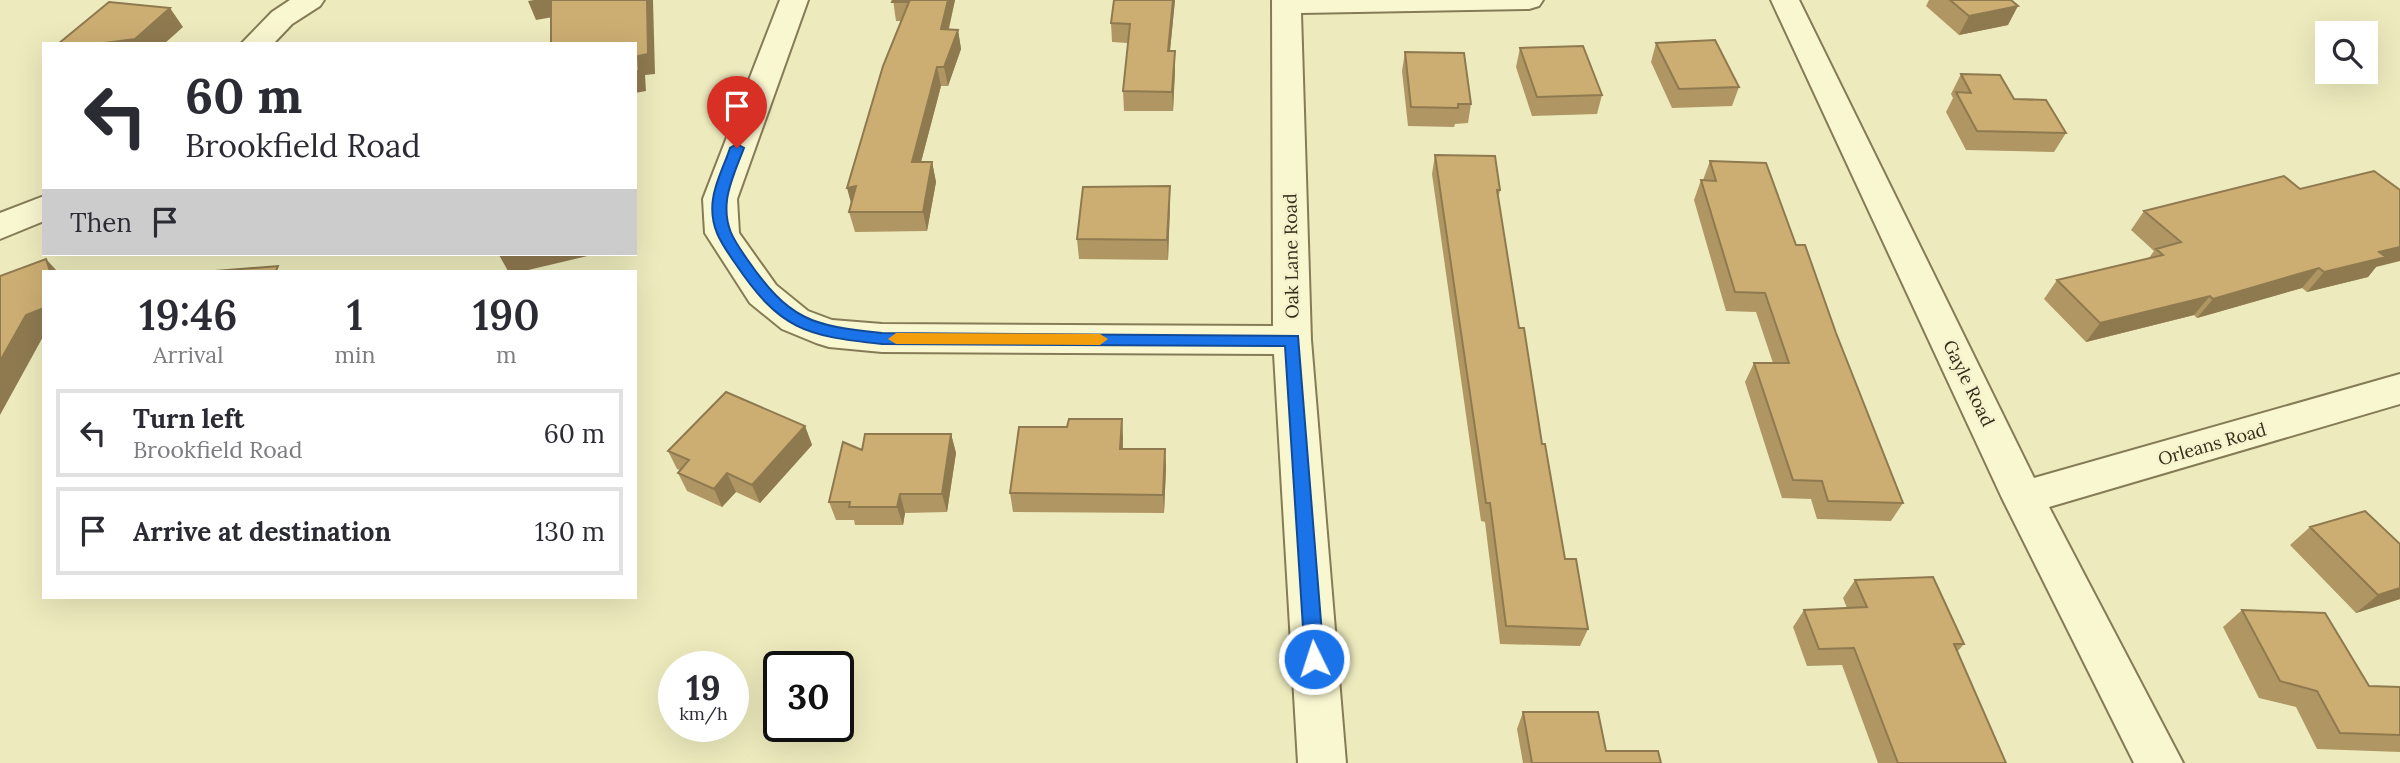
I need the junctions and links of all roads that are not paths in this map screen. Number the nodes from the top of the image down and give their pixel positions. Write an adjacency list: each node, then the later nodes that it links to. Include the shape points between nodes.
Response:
1 (310, 0): 6 (street)
2 (794, 0): 9 (street, via 720,199 722,233 740,263 763,294 795,320 829,333 882,338)
3 (1529, 0): 5 (street)
4 (1785, 0): 11 (street, Gayle Road)
5 (1286, 3): 9 (street, Oak Lane Road)
6 (258, 42)
7 (42, 208): 8 (street)
8 (0, 227)
9 (1292, 340): 12 (street, Oak Lane Road)
10 (2400, 389): 11 (street, Orleans Road)
11 (2023, 498): 13 (street, Gayle Road)
12 (1322, 763)
13 (2159, 763)

